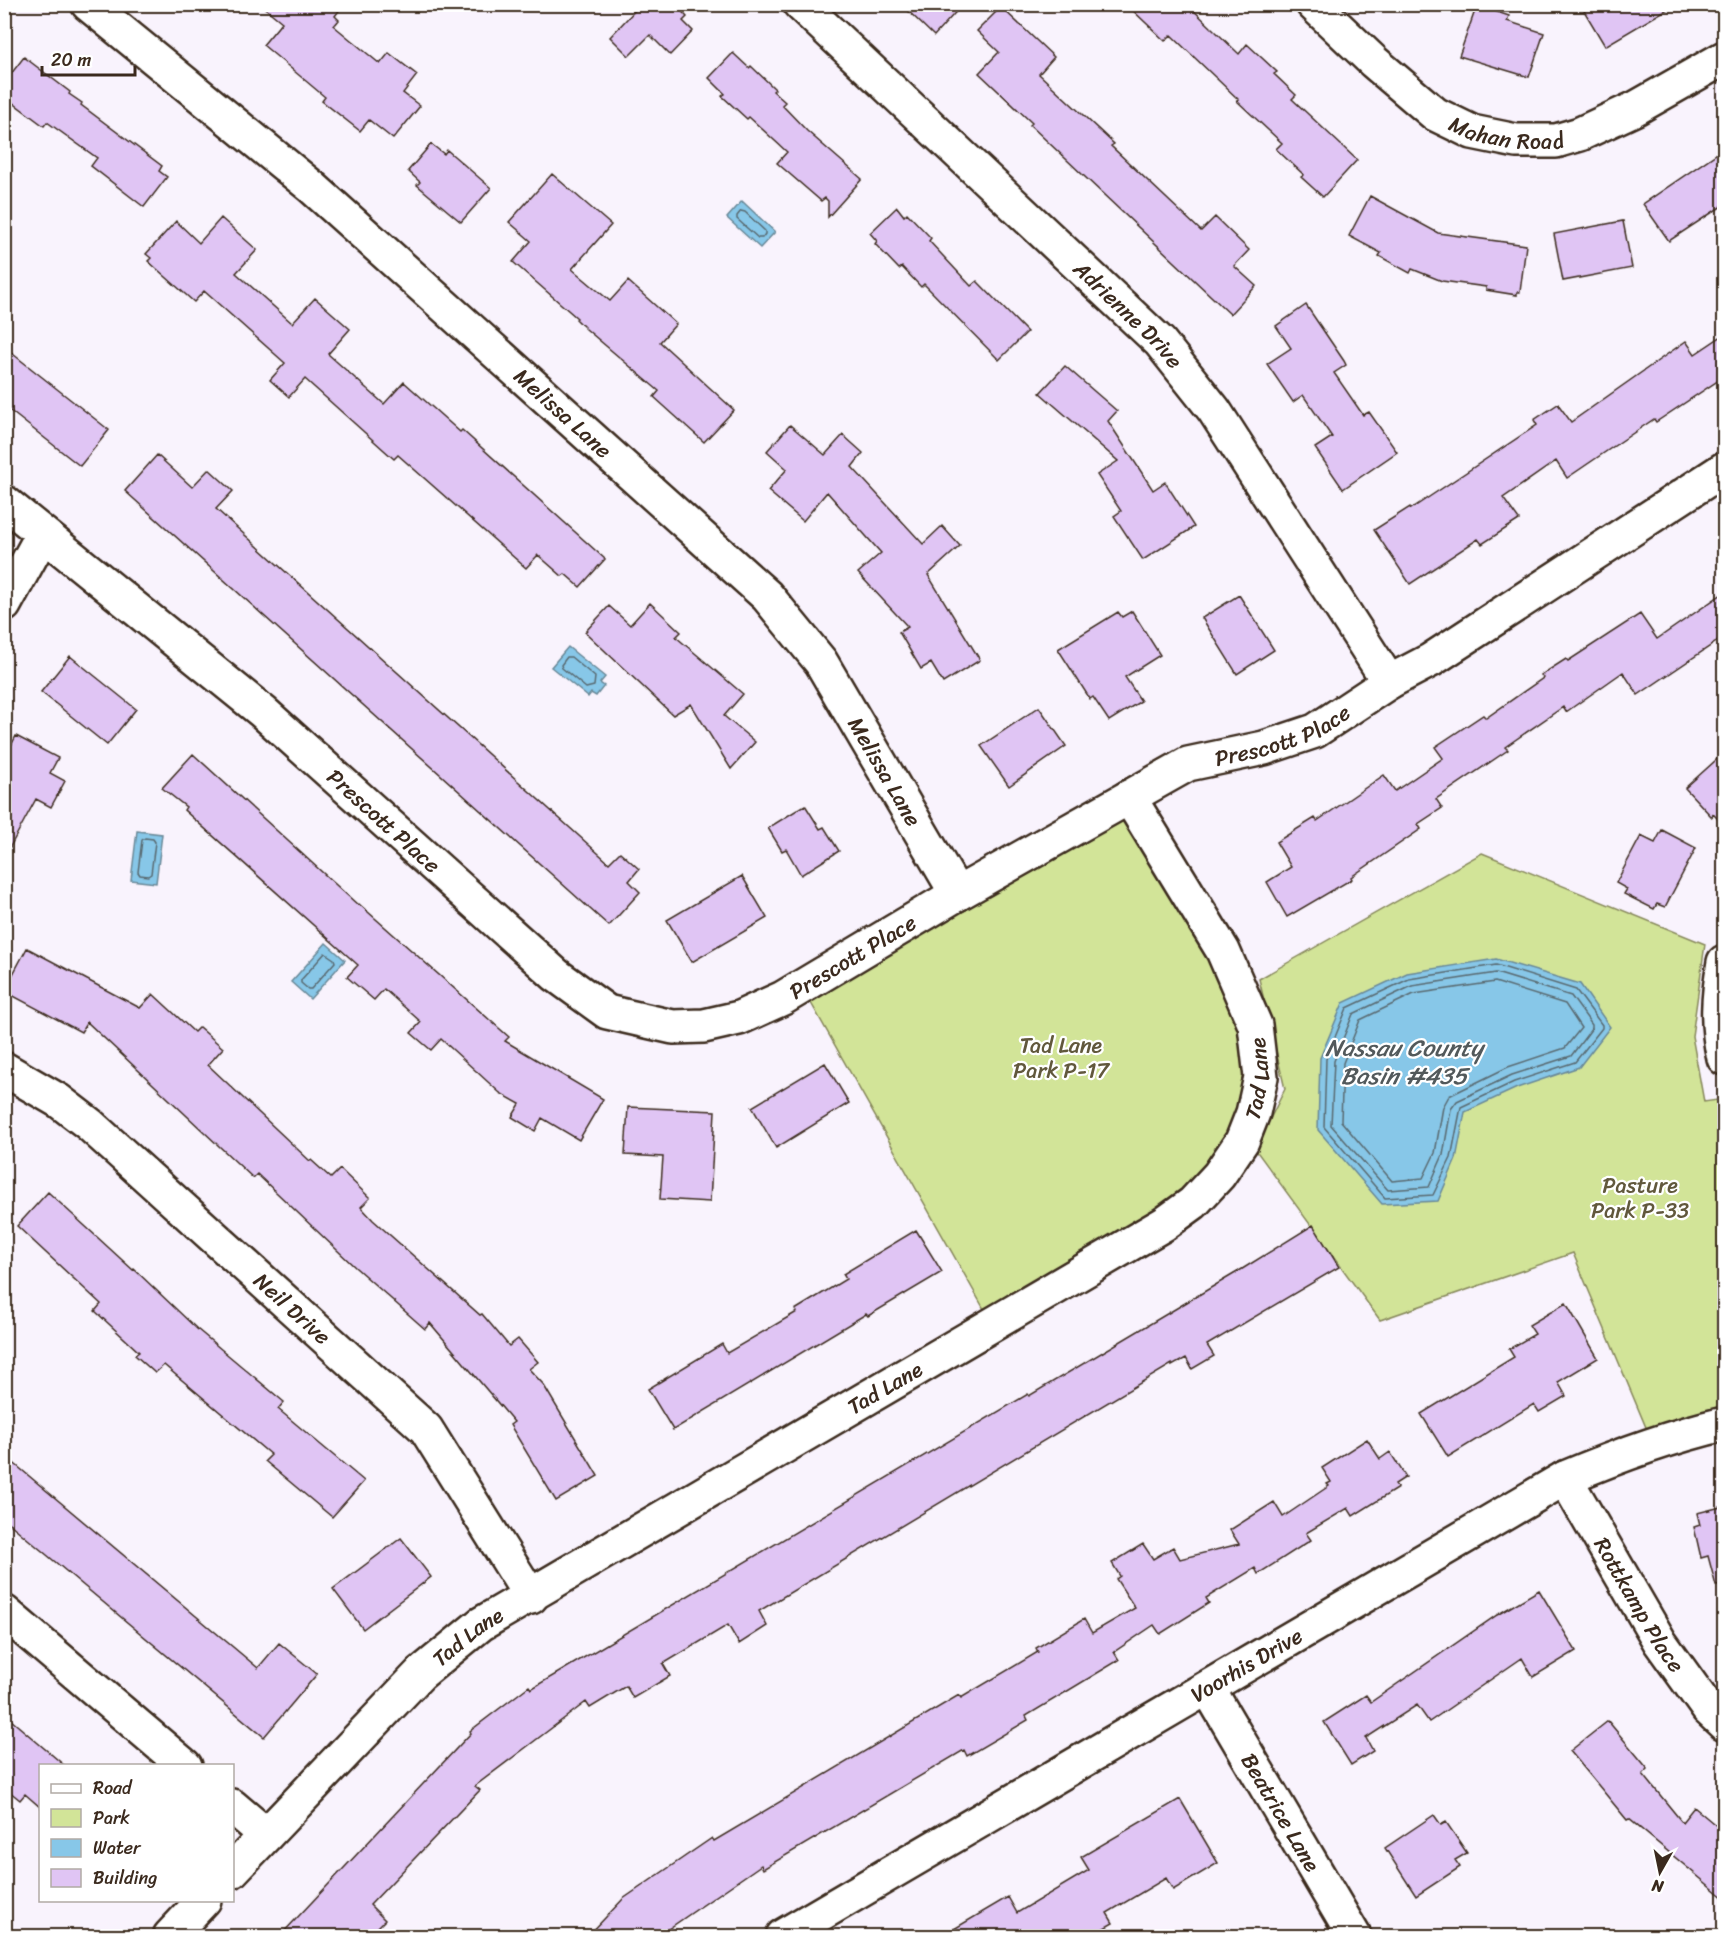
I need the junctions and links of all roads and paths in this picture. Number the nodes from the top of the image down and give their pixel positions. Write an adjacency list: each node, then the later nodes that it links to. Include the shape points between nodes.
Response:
1 (88, 4): 11 (street, Melissa Lane, via 312,187 767,596 821,662)
2 (800, 4): 9 (street, Adrienne Drive, via 1160,342 1214,410)
3 (1314, 4): 4 (street, Mahan Road, via 1435,114 1472,132 1516,141 1556,141 1580,134)
4 (1725, 58)
5 (1725, 469): 9 (street, Prescott Place, via 1431,660)
6 (4, 502): 7 (street, Prescott Place)
7 (43, 534): 8 (street); 11 (street, Prescott Place, via 263,711 556,975 608,1012 674,1028 739,1018 783,999)
8 (4, 605)
9 (1389, 682): 10 (street, Prescott Place, via 1315,730 1264,748 1188,764)
10 (1129, 797): 11 (street, Prescott Place); 17 (street, Tad Lane, via 1223,951 1255,1025 1261,1077 1253,1113 1242,1141 1219,1175 1193,1203 1164,1224)
11 (957, 894)
12 (1725, 962): 13 (street, via 1718,995 1720,1042)
13 (1725, 1058)
14 (4, 1069): 17 (street, Neil Drive, via 59,1101 89,1124 426,1429)
15 (1725, 1424): 16 (street, Voorhis Drive, via 1682,1434)
16 (1565, 1478): 19 (street, Voorhis Drive); 20 (street, Rottkamp Place, via 1660,1642 1707,1709)
17 (531, 1597): 23 (street, Tad Lane, via 481,1624 420,1674)
18 (4, 1612): 21 (street)
19 (1208, 1688): 27 (street, Voorhis Drive); 28 (street, Beatrice Lane)
20 (1725, 1724)
21 (183, 1764)
22 (234, 1808): 23 (street)
23 (266, 1835): 24 (street, Tad Lane)
24 (234, 1869)
25 (202, 1902): 26 (street)
26 (170, 1936)
27 (783, 1936)
28 (1354, 1936)

